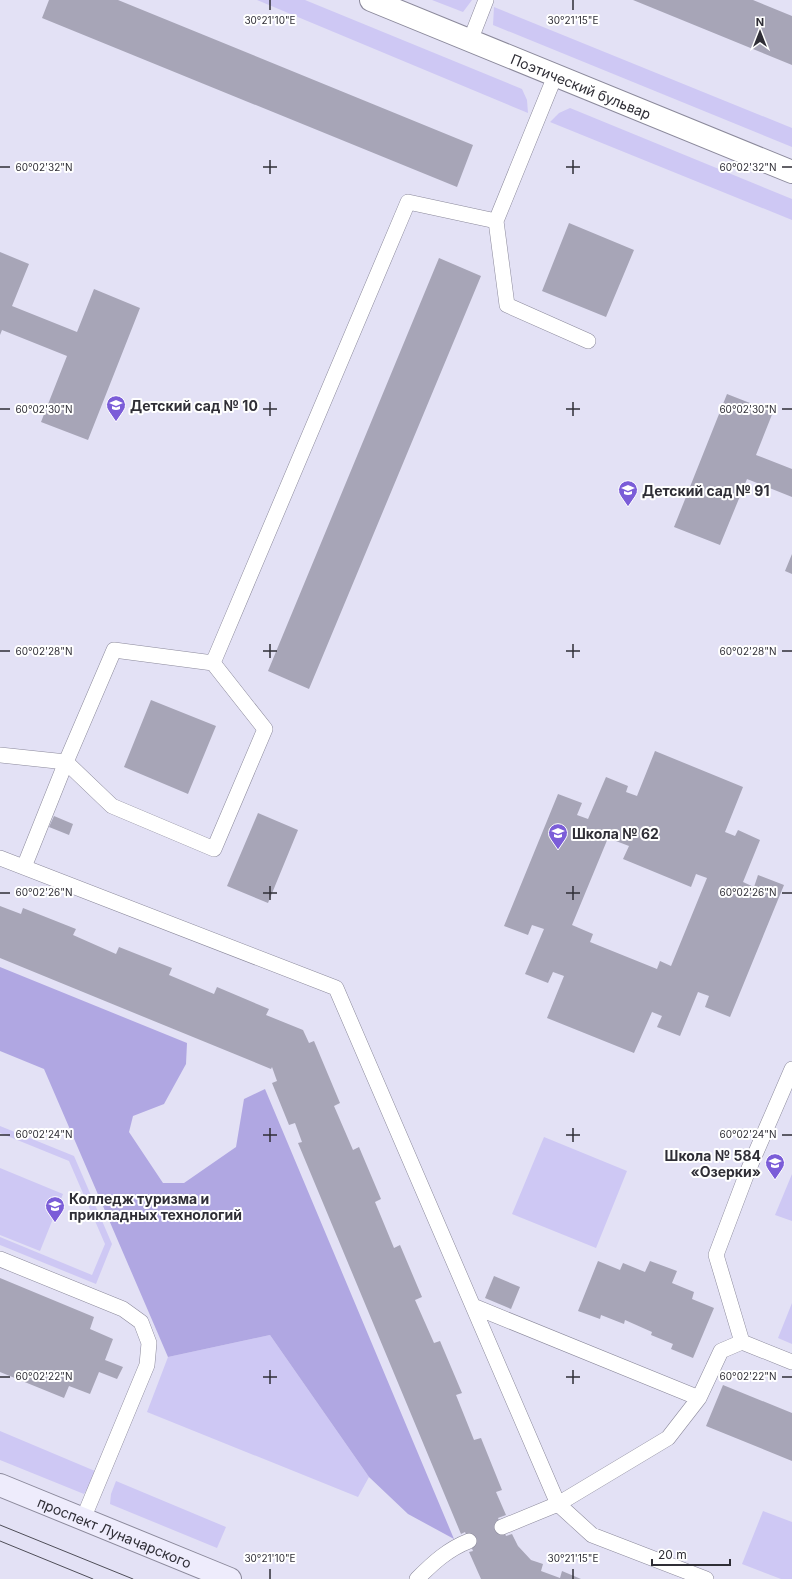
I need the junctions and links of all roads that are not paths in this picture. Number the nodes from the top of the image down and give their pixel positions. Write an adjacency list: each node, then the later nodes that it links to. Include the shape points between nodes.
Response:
1 (370, 0): 3 (street, Поэтический бульвар)
2 (486, 0): 3 (lane)
3 (470, 41): 4 (street, Поэтический бульвар)
4 (555, 76): 5 (street, Поэтический бульвар); 6 (lane)
5 (792, 172)
6 (496, 221): 7 (lane, via 506,305); 8 (lane, via 408,202)
7 (588, 341)
8 (213, 663): 10 (lane, via 114,650); 10 (lane, via 265,729 214,849 112,806)
9 (0, 755): 10 (lane)
10 (66, 762): 12 (lane)
11 (0, 858): 12 (lane)
12 (24, 867): 15 (lane, via 336,988)
13 (792, 1068): 16 (lane, via 747,1173 716,1255)
14 (0, 1259): 21 (lane, via 123,1309 141,1322 149,1343 146,1365)
15 (473, 1306): 18 (lane); 20 (lane)
16 (742, 1342): 17 (lane); 18 (lane, via 721,1351)
17 (792, 1362)
18 (699, 1398): 20 (lane, via 668,1438)
19 (0, 1485): 21 (main road, проспект Луначарского)
20 (558, 1504): 22 (lane); 26 (lane, via 592,1535)
21 (83, 1519): 24 (main road, проспект Луначарского)
22 (502, 1527)
23 (469, 1541): 25 (lane, via 437,1559)
24 (230, 1579)
25 (417, 1579)
26 (706, 1579)

